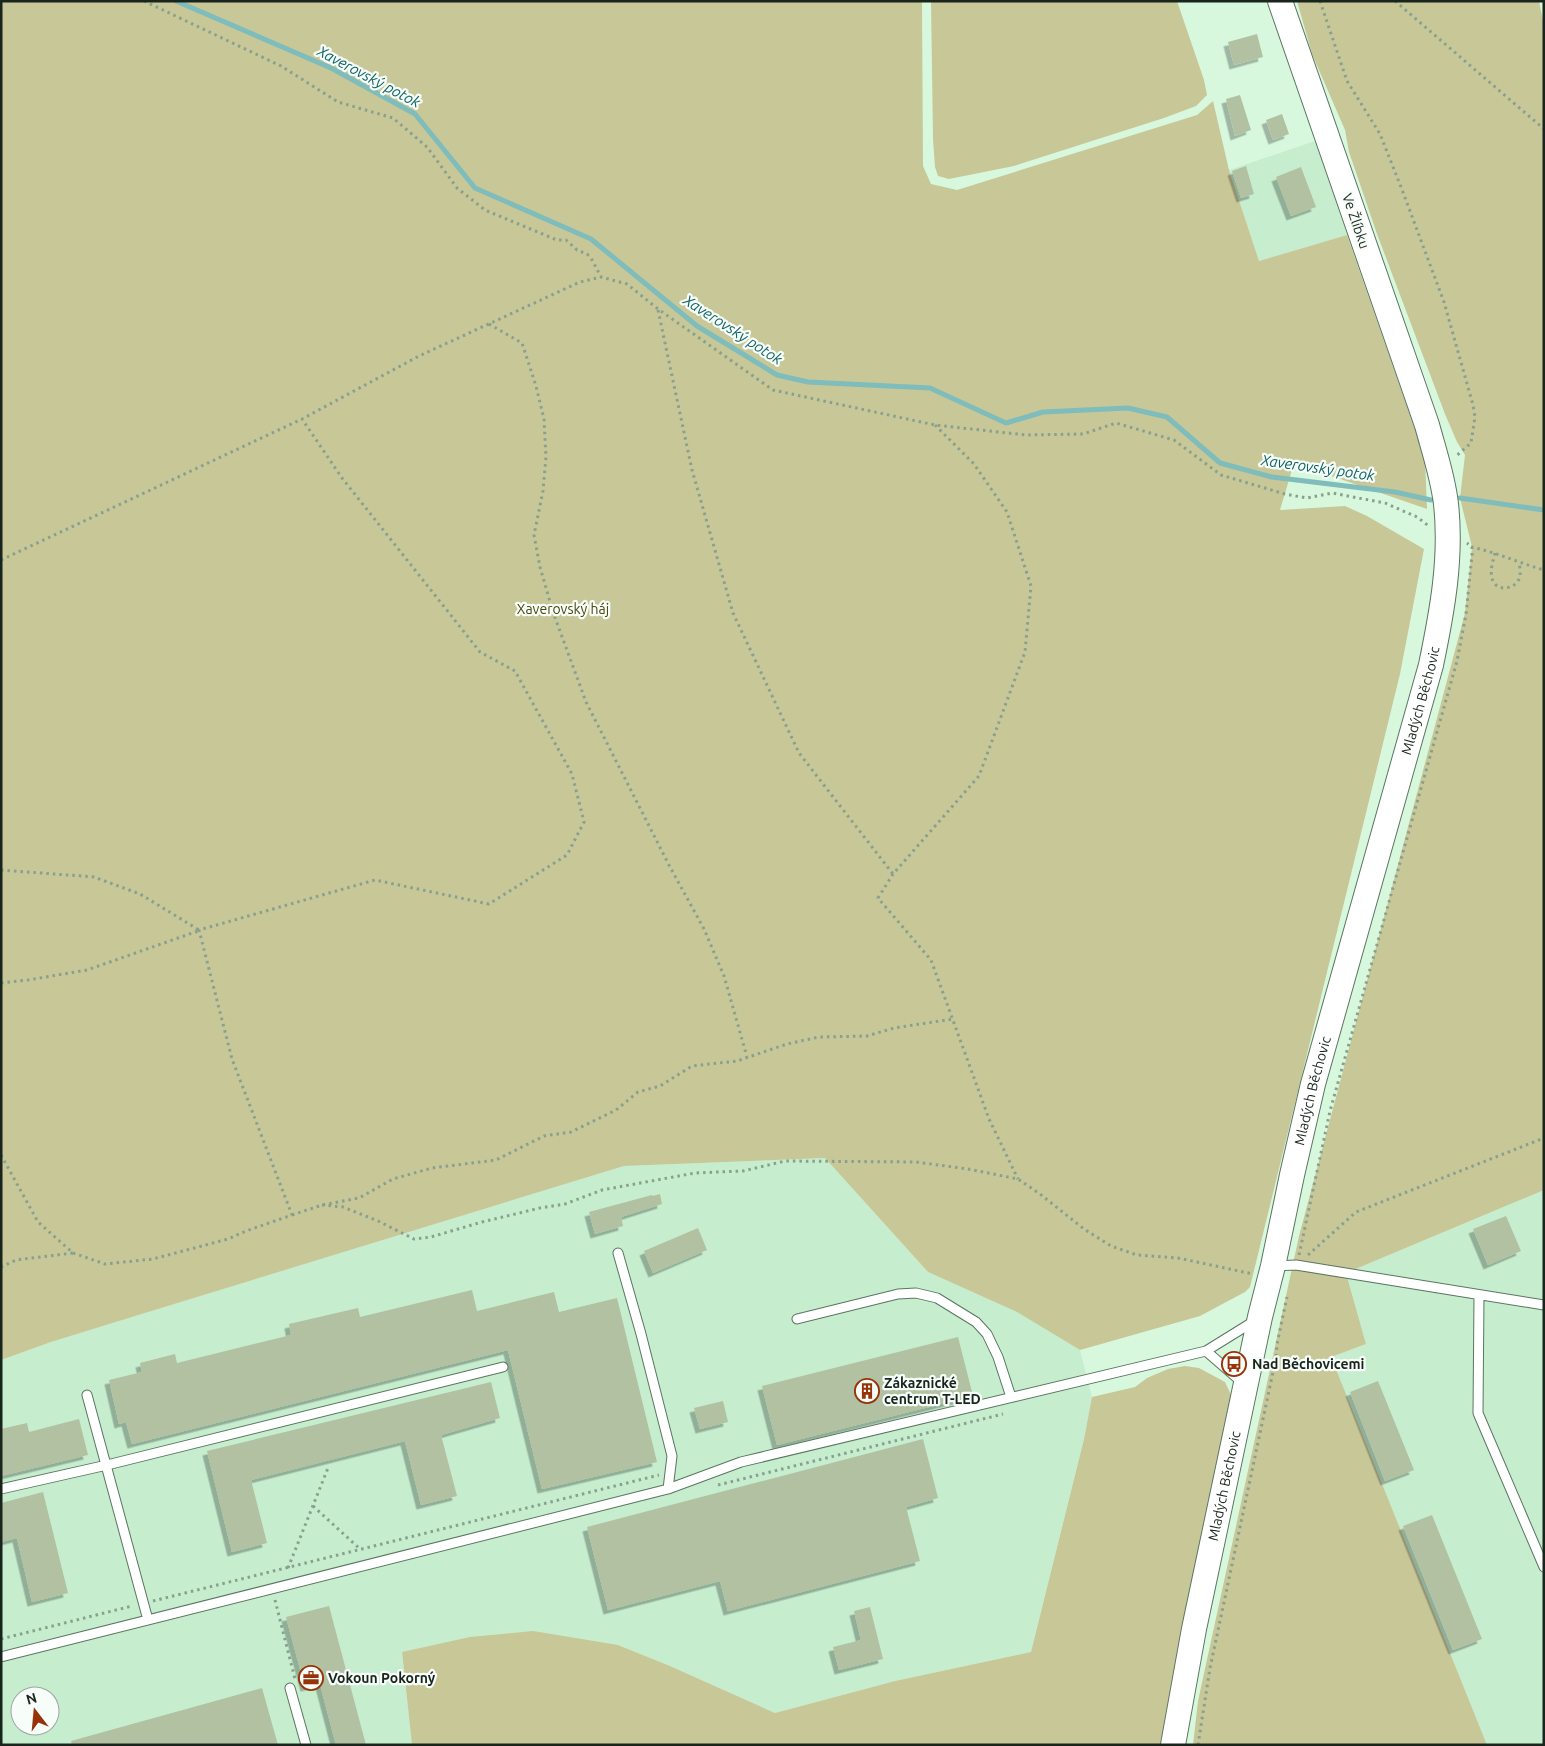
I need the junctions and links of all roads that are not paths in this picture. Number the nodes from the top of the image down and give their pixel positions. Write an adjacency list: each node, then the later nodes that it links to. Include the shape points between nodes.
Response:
1 (1280, 1): 2 (street, Ve Žlíbku)
2 (1431, 441): 4 (street, Mladých Běchovic, via 1446,503 1448,541 1440,620 1415,724 1313,1084)
3 (618, 1253): 16 (lane, via 672,1456)
4 (1285, 1266): 5 (lane); 7 (street, Mladých Běchovic)
5 (1479, 1294): 6 (lane); 17 (lane, via 1478,1413)
6 (1544, 1305)
7 (1260, 1317): 9 (lane); 11 (street, Mladých Běchovic)
8 (797, 1319): 13 (lane, via 898,1294 916,1293 937,1298 976,1322 987,1334)
9 (1206, 1351): 11 (lane); 13 (lane)
10 (503, 1367): 14 (lane)
11 (1246, 1386): 22 (street, Mladých Běchovic, via 1192,1638)
12 (88, 1395): 14 (lane)
13 (1011, 1397): 16 (lane, via 741,1462)
14 (107, 1465): 15 (lane); 18 (lane)
15 (1, 1489)
16 (668, 1489): 18 (lane)
17 (1544, 1567)
18 (148, 1620): 19 (lane)
19 (1, 1657)
20 (290, 1688): 21 (lane)
21 (306, 1745)
22 (1173, 1745)

